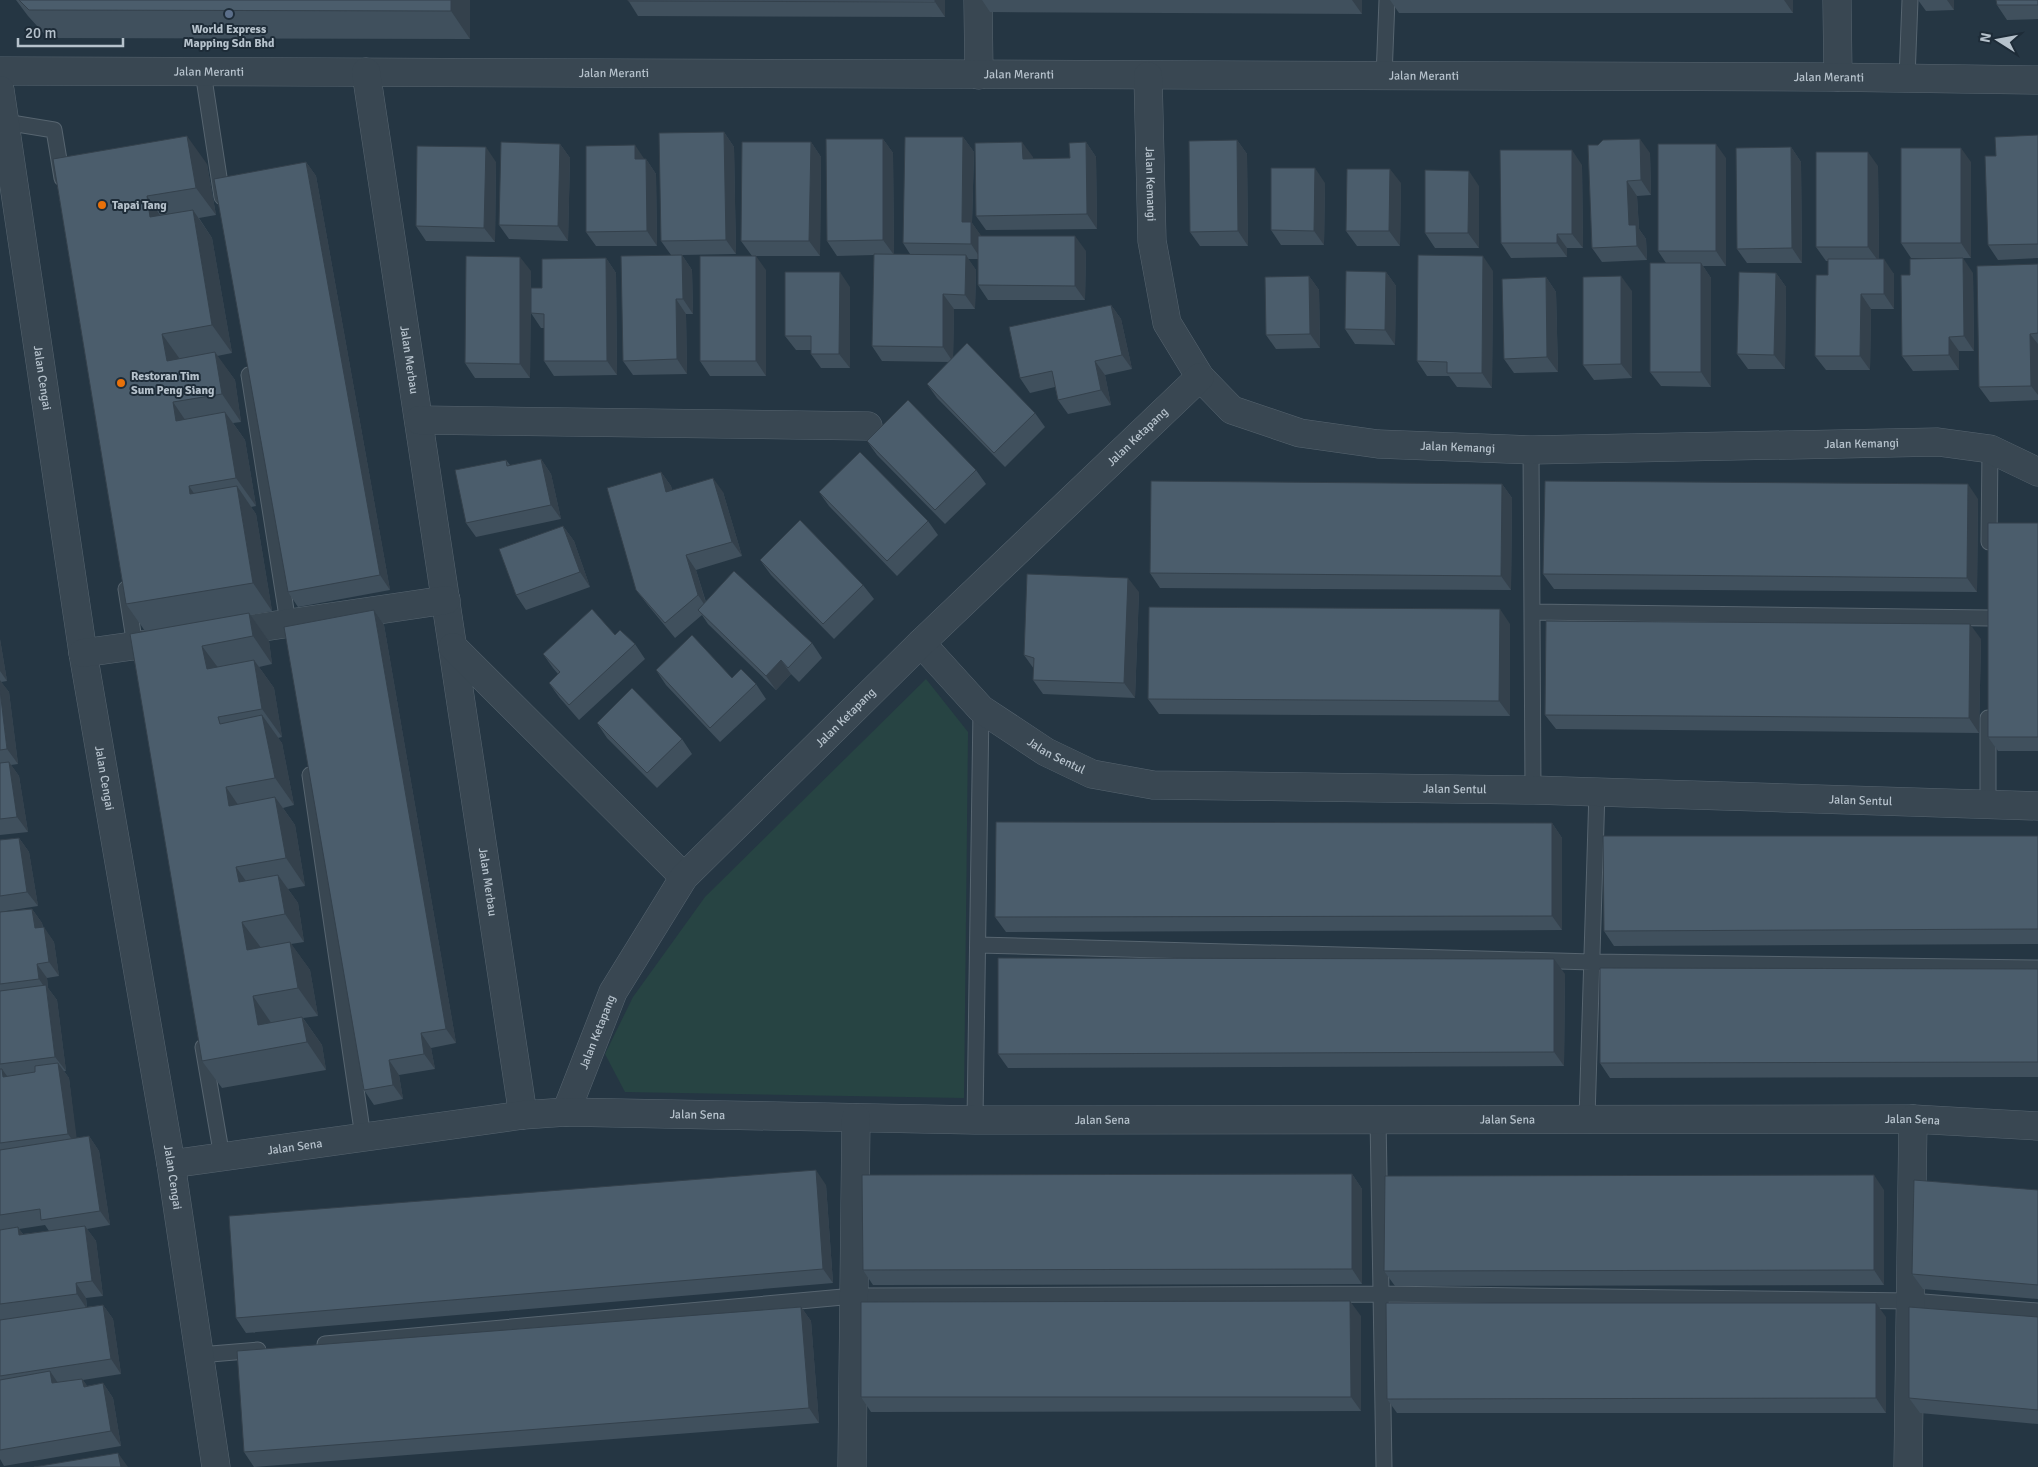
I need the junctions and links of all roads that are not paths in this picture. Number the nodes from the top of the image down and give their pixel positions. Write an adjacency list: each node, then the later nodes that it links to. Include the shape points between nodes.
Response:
1 (978, 0): 8 (street)
2 (1387, 0): 10 (lane)
3 (1837, 0): 11 (street)
4 (1910, 0): 12 (lane)
5 (0, 70): 6 (street, Jalan Meranti)
6 (203, 72): 7 (street, Jalan Meranti); 17 (lane)
7 (366, 72): 8 (street, Jalan Meranti); 20 (street, Jalan Merbau)
8 (979, 75): 9 (street, Jalan Meranti)
9 (1148, 76): 10 (street, Jalan Meranti); 19 (street, Jalan Kemangi, via 1152,241 1167,323)
10 (1384, 77): 11 (street, Jalan Meranti)
11 (1838, 77): 12 (street, Jalan Meranti)
12 (1907, 78): 13 (street, Jalan Meranti)
13 (2038, 80)
14 (0, 90): 15 (street, Jalan Cengai)
15 (5, 122): 16 (lane, via 54,130); 33 (street, Jalan Cengai)
16 (65, 198)
17 (224, 210)
18 (247, 357): 29 (lane)
19 (1200, 377): 23 (street, Jalan Kemangi, via 1232,410 1300,433 1378,444); 31 (street, Jalan Ketapang)
20 (419, 420): 21 (street); 27 (street, Jalan Merbau)
21 (868, 426)
22 (1990, 449): 23 (street, Jalan Kemangi, via 1938,442); 24 (street, Jalan Kemangi); 25 (lane)
23 (1531, 450): 28 (lane)
24 (2038, 472)
25 (1989, 558)
26 (124, 578): 34 (lane)
27 (446, 600): 29 (street); 32 (street, Jalan Merbau)
28 (1532, 612): 30 (lane, via 1989,613); 38 (lane)
29 (289, 632): 34 (street, via 197,636)
30 (1989, 637)
31 (921, 643): 36 (street, Jalan Sentul); 42 (street, Jalan Ketapang)
32 (453, 647): 42 (street); 48 (street, Jalan Merbau)
33 (83, 653): 34 (street); 57 (street, Jalan Cengai)
34 (136, 656)
35 (1988, 706): 40 (lane)
36 (981, 709): 38 (street, Jalan Sentul, via 1046,752 1092,774 1153,785); 43 (lane)
37 (308, 759): 55 (lane)
38 (1533, 790): 39 (street, Jalan Sentul)
39 (1597, 791): 40 (street, Jalan Sentul); 44 (lane)
40 (1988, 804): 41 (street, Jalan Sentul)
41 (2038, 806)
42 (684, 877): 47 (street, Jalan Ketapang, via 613,992)
43 (978, 945): 44 (lane); 53 (lane)
44 (1592, 962): 45 (lane); 51 (lane)
45 (2038, 968)
46 (200, 1029): 56 (lane)
47 (566, 1112): 48 (street, Jalan Sena); 49 (street, Jalan Sena)
48 (523, 1115): 55 (street, Jalan Sena)
49 (856, 1118): 53 (street, Jalan Sena); 59 (street)
50 (1378, 1118): 51 (street, Jalan Sena); 53 (street, Jalan Sena); 58 (lane)
51 (1587, 1118): 52 (street, Jalan Sena)
52 (1913, 1119): 54 (street, Jalan Sena); 60 (street)
53 (975, 1120)
54 (2038, 1126)
55 (363, 1137): 56 (street, Jalan Sena)
56 (222, 1157): 57 (street, Jalan Sena)
57 (171, 1164): 64 (street, Jalan Cengai)
58 (1381, 1294): 59 (lane); 60 (lane); 67 (lane)
59 (854, 1296): 62 (lane); 66 (street)
60 (1911, 1301): 61 (lane); 68 (street)
61 (2038, 1311)
62 (308, 1346)
63 (269, 1349): 64 (lane)
64 (199, 1355): 65 (street, Jalan Cengai)
65 (216, 1467)
66 (852, 1467)
67 (1384, 1467)
68 (1908, 1467)

